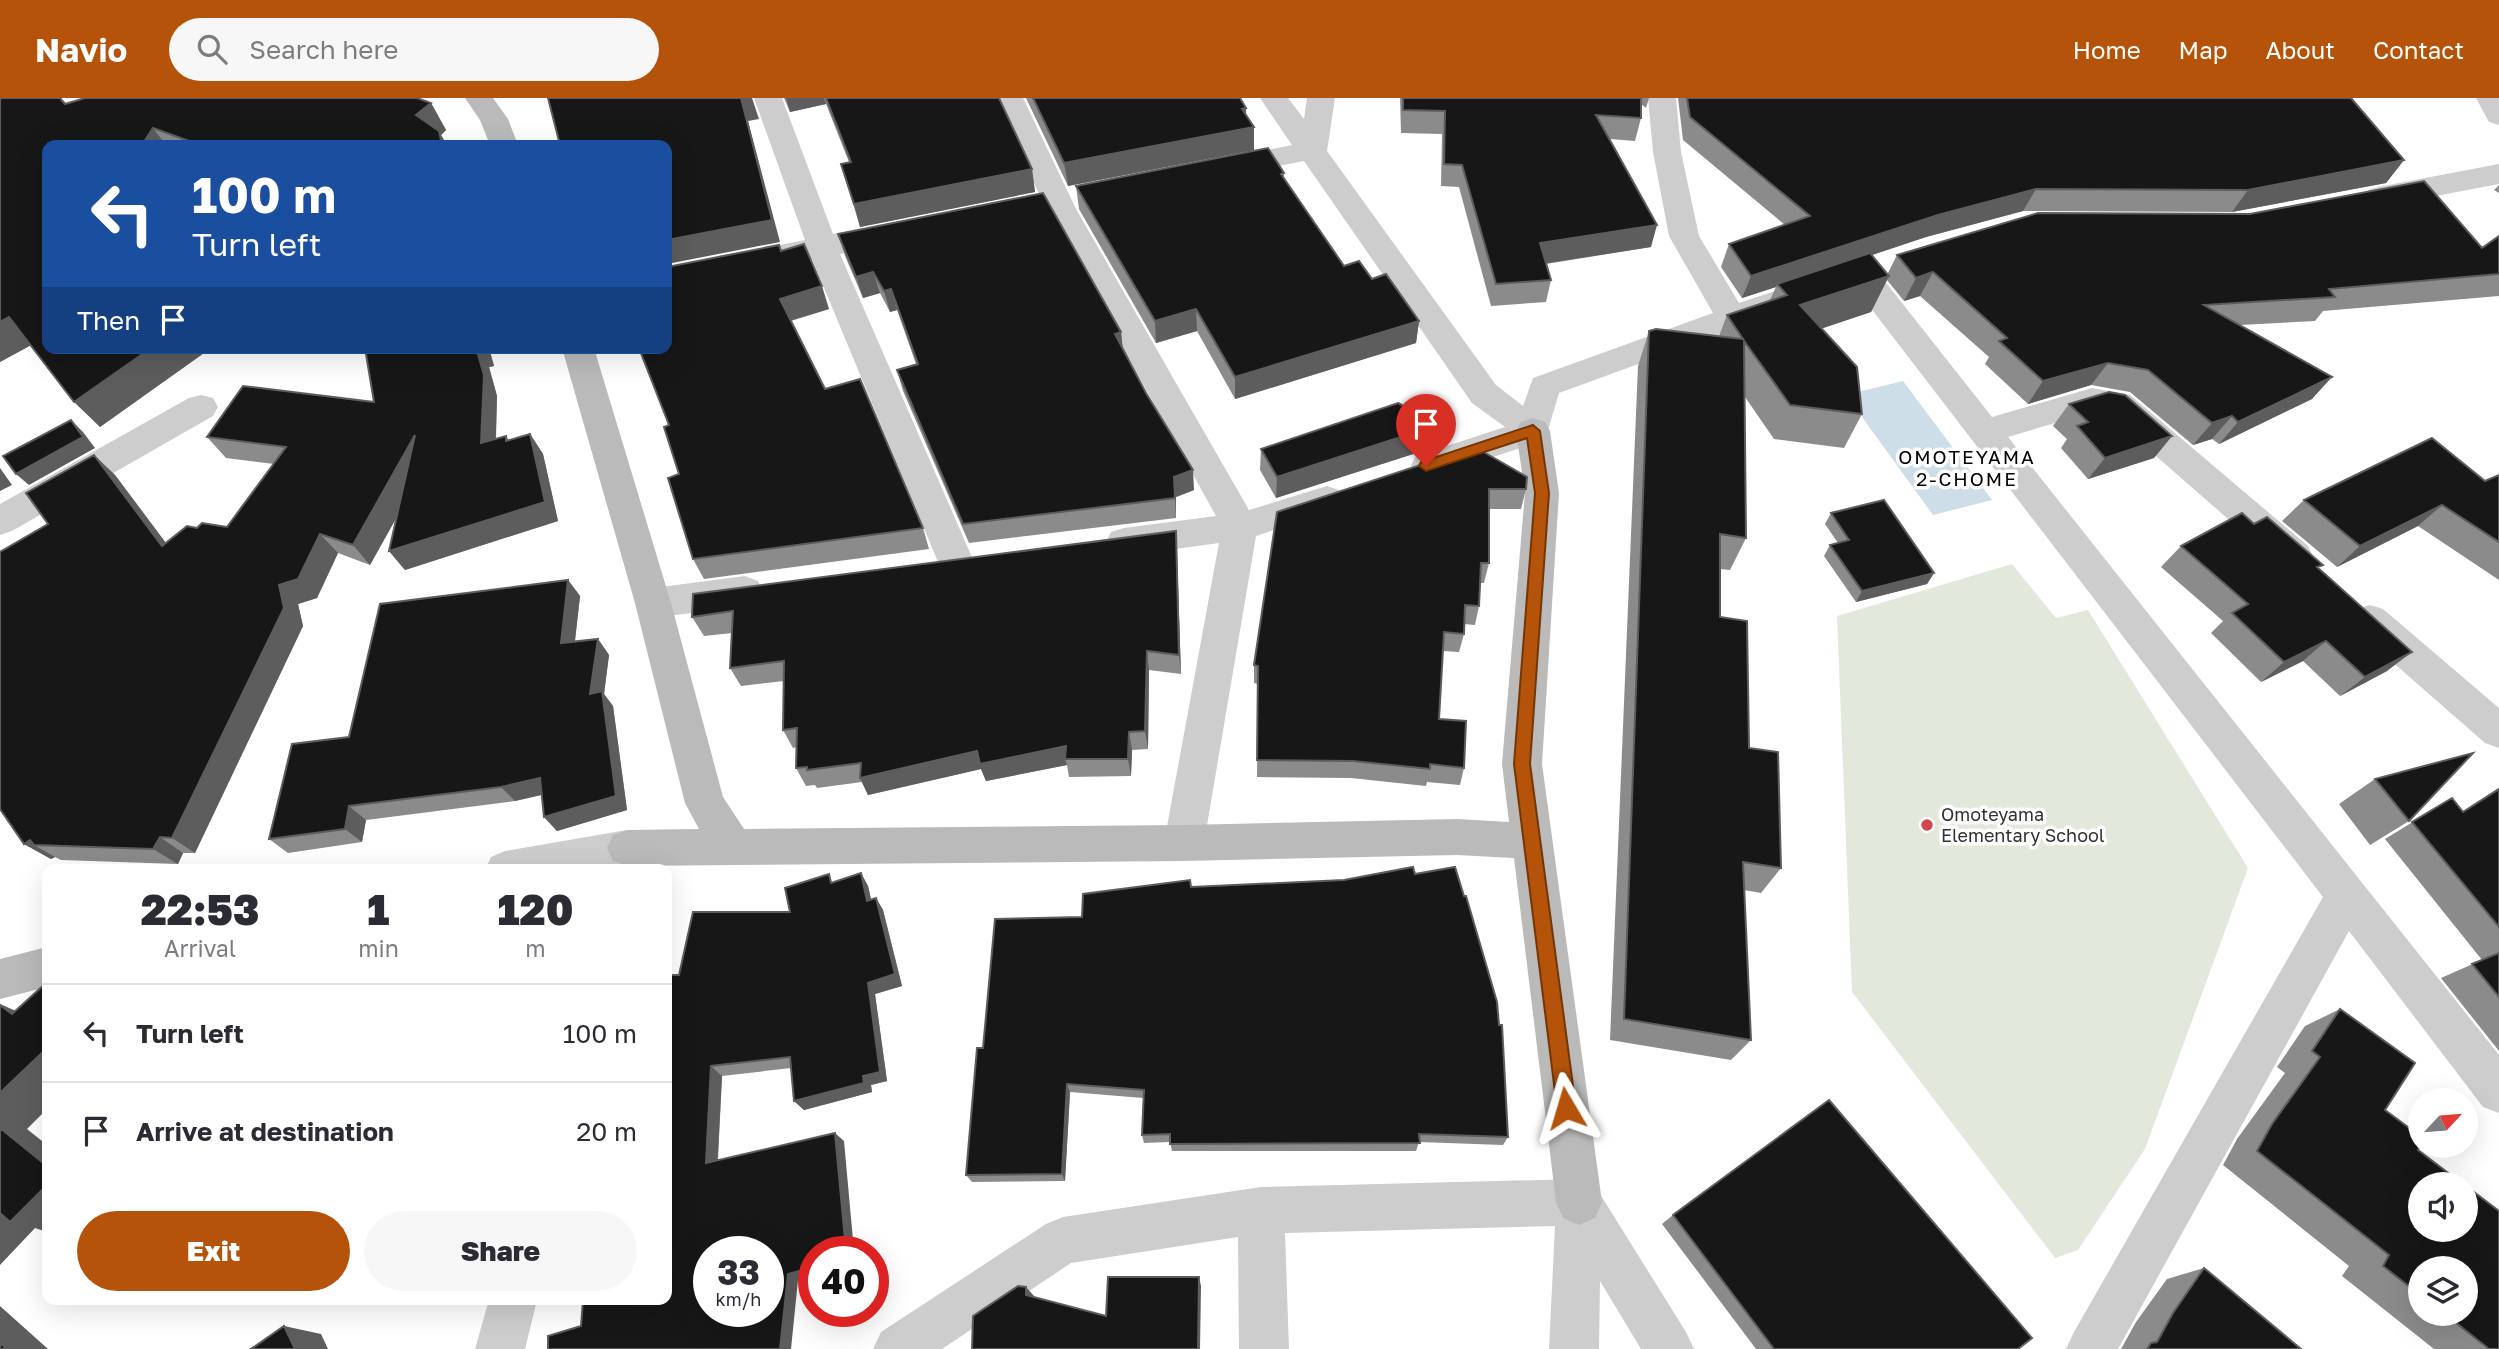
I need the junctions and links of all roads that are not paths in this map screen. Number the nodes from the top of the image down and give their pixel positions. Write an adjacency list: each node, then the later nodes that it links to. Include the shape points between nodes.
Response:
1 (479, 98): 9 (street)
2 (768, 98): 15 (street)
3 (1009, 98): 27 (street, via 1058,201)
4 (1274, 98): 10 (street)
5 (1321, 98): 10 (street)
6 (1662, 98): 19 (street, via 1667,152 1684,236)
7 (2490, 98): 8 (street)
8 (2499, 116)
9 (502, 140)
10 (1312, 150): 11 (street); 22 (street, via 1484,394)
11 (1192, 174)
12 (2499, 174): 13 (street)
13 (2352, 202)
14 (914, 229): 15 (street)
15 (823, 247): 17 (street); 29 (street)
16 (1861, 273): 23 (street)
17 (672, 277)
18 (1796, 295): 19 (street)
19 (1731, 316): 22 (street, via 1545,386)
20 (580, 354): 31 (street)
21 (201, 407): 26 (street)
22 (1533, 431): 24 (street); 33 (street, via 1542,493 1522,764)
23 (1984, 432): 32 (street, via 2092,400 2118,404); 38 (street)
24 (1400, 475)
25 (1360, 488): 27 (street)
26 (0, 521)
27 (1240, 527): 28 (street); 34 (street)
28 (1091, 545)
29 (956, 562)
30 (777, 586): 31 (street)
31 (653, 603): 35 (street, via 705,803)
32 (2499, 731)
33 (1534, 841): 34 (street, via 1457,836); 42 (street)
34 (1184, 843): 35 (street)
35 (732, 845): 36 (street)
36 (624, 859): 37 (street)
37 (570, 864)
38 (2346, 896): 41 (street); 50 (street)
39 (42, 968): 40 (street)
40 (0, 979)
41 (2499, 1091)
42 (1579, 1202): 43 (street); 48 (street); 49 (street)
43 (1261, 1210): 46 (street, via 1063,1241); 47 (street)
44 (512, 1305): 45 (street)
45 (500, 1349)
46 (898, 1349)
47 (1264, 1349)
48 (1574, 1349)
49 (1669, 1349)
50 (2091, 1349)

